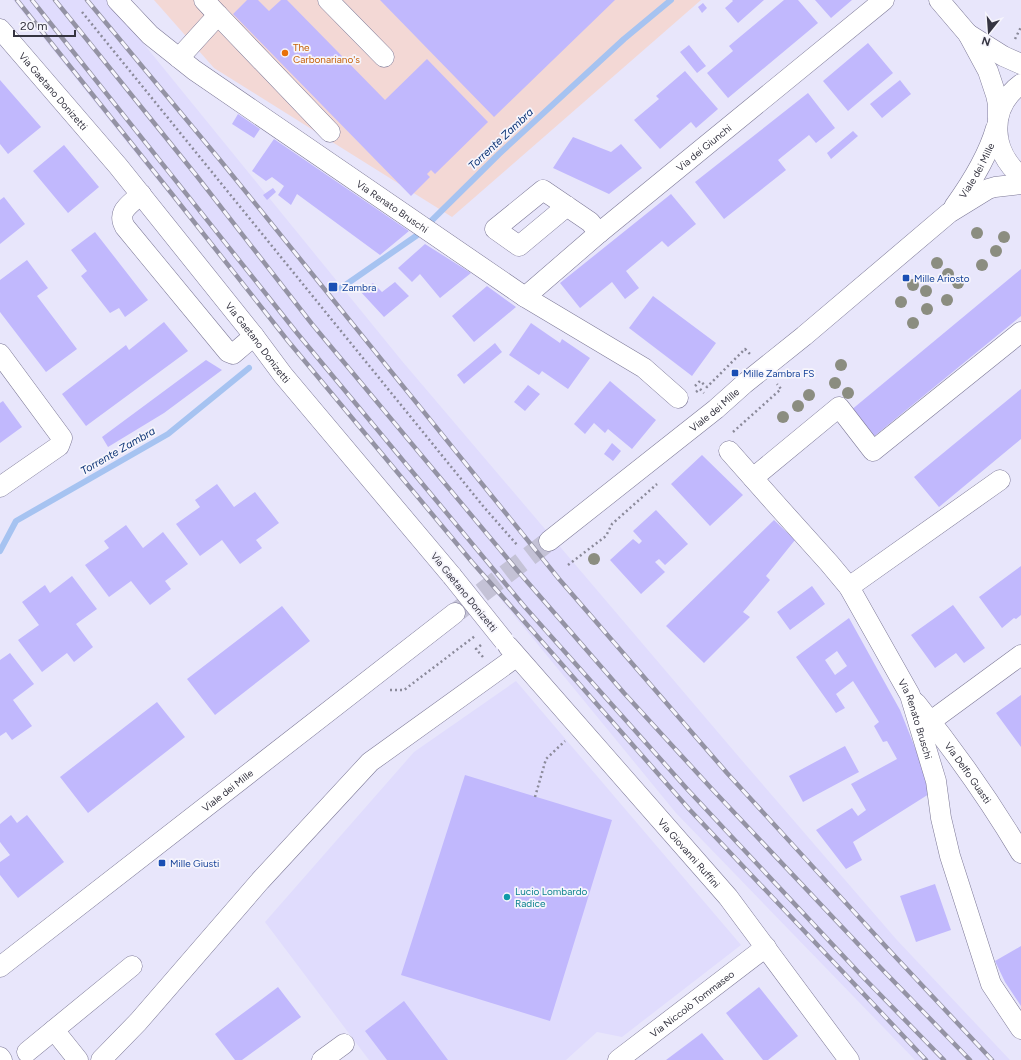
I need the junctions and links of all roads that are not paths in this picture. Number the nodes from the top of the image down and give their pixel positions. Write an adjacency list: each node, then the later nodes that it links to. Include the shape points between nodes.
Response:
1 (117, 0): 10 (street, Via Renato Bruschi, via 150,35)
2 (204, 0): 6 (street)
3 (328, 0): 9 (street)
4 (884, 0): 20 (street, Via dei Giunchi)
5 (939, 0): 8 (street)
6 (218, 15): 10 (street); 14 (street)
7 (0, 28): 17 (street, Via Gaetano Donizetti)
8 (968, 34): 11 (street); 13 (street, via 988,71 997,99)
9 (384, 57)
10 (179, 58): 21 (street, Via Renato Bruschi)
11 (1021, 64)
12 (1021, 84): 13 (street, Viale dei Mille, via 1007,98)
13 (998, 121): 15 (street, via 1001,150 1012,169); 19 (street, Viale dei Mille, via 976,173)
14 (330, 132)
15 (1021, 176)
16 (1021, 184): 19 (street, Viale dei Mille, via 988,189)
17 (141, 194): 23 (street, Via Gaetano Donizetti); 23 (street, via 123,211 121,217 125,227 228,352 233,354 238,351)
18 (567, 206): 20 (street, via 590,222)
19 (949, 213): 30 (street, Viale dei Mille, via 716,409)
20 (599, 233): 21 (street, Via dei Giunchi)
21 (525, 297): 25 (street, Via Renato Bruschi, via 644,368)
22 (1021, 332): 27 (street, via 873,451 839,407)
23 (254, 336): 33 (street, Via Gaetano Donizetti, bridge, via 283,375)
24 (0, 354): 29 (street, via 62,438 59,446)
25 (678, 398)
26 (729, 451): 27 (street, Via Renato Bruschi)
27 (753, 478): 31 (street, Via Renato Bruschi)
28 (1000, 480): 31 (street)
29 (0, 487)
30 (549, 541)
31 (848, 587): 35 (street, Via Renato Bruschi)
32 (455, 613): 40 (street, Viale dei Mille)
33 (510, 649): 38 (street, Via Giovanni Ruffini, via 728,897); 48 (street, via 370,762 260,881 138,1022)
34 (1021, 654): 36 (street)
35 (910, 695): 36 (street, Via Delfo Guasti); 41 (street, Via Renato Bruschi, via 936,781 950,856 991,984)
36 (932, 721): 37 (street, Via Delfo Guasti, via 1000,817)
37 (1021, 853)
38 (766, 947): 50 (street, Via Niccolò Tommaseo); 51 (street, Via Giovanni Ruffini)
39 (132, 966): 42 (street)
40 (0, 967)
41 (1021, 1029)
42 (54, 1030): 44 (street); 47 (street)
43 (344, 1044): 49 (street)
44 (27, 1052)
45 (0, 1058): 46 (street)
46 (2, 1060)
47 (78, 1060)
48 (101, 1060)
49 (322, 1060)
50 (618, 1060)
51 (849, 1060)

